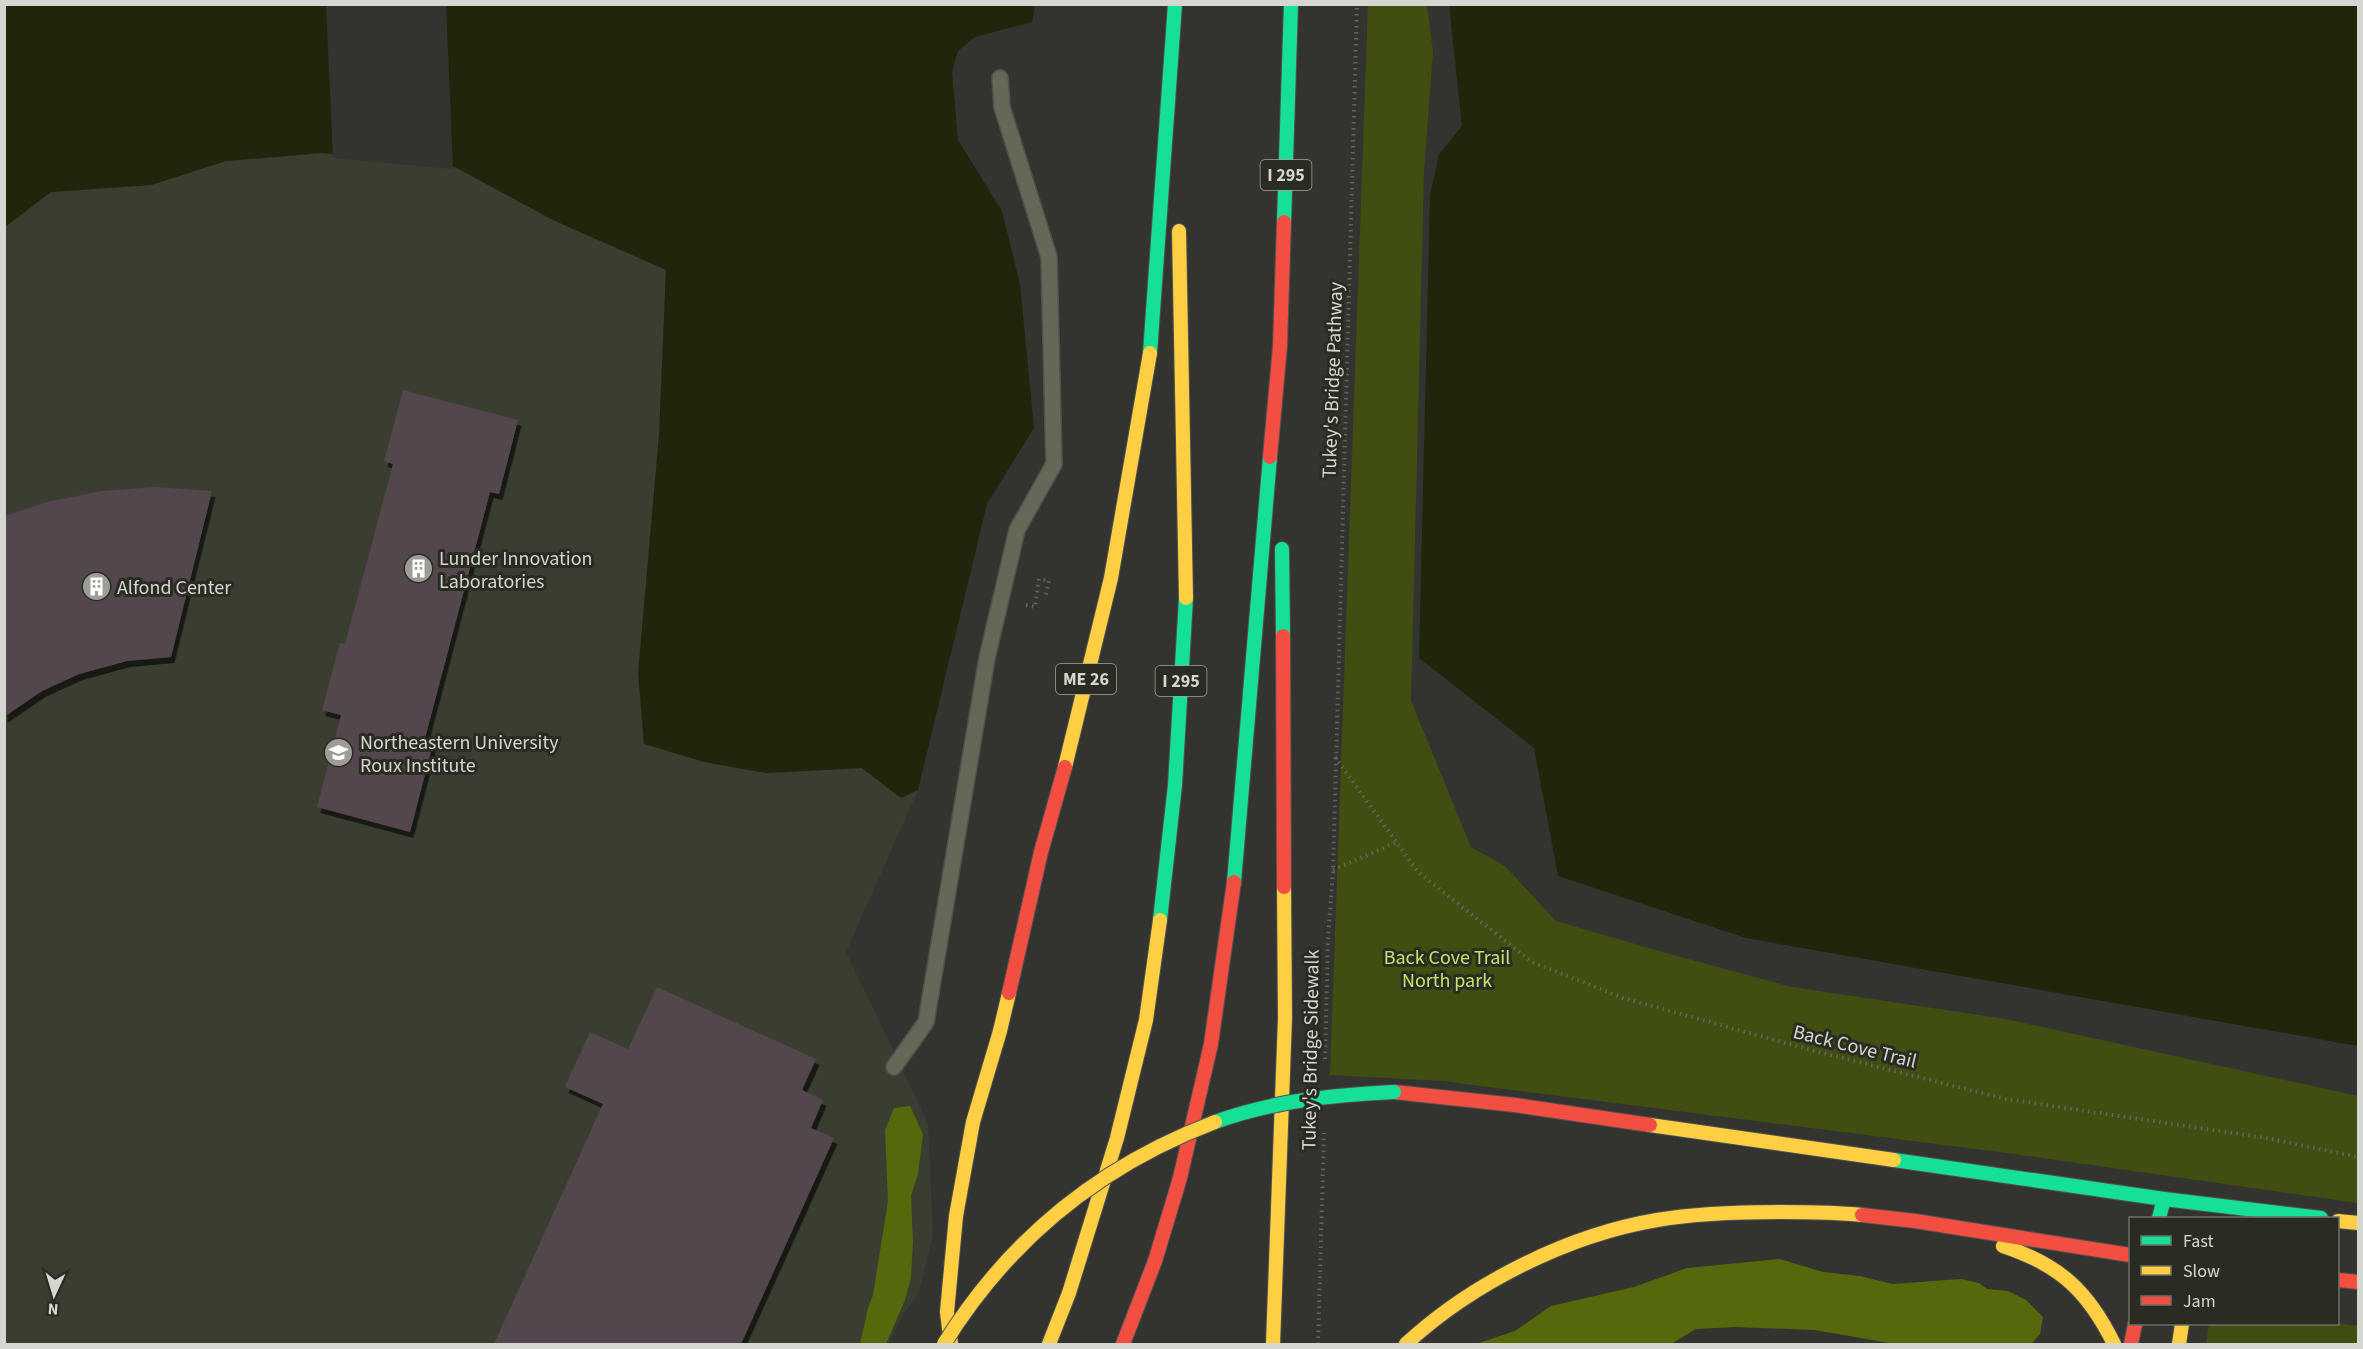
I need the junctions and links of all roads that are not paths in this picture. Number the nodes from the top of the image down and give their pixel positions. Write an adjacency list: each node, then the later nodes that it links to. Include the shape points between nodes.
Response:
1 (1177, 4): 4 (main road); 24 (main road, ME 26, via 1149,367 1111,578 974,1122 956,1216 947,1312)
2 (1291, 4): 6 (main road, I 295)
3 (1000, 78): 9 (lane, via 1002,107 1049,257 1054,464 1017,530 987,658 926,1022)
4 (1179, 143)
5 (1179, 213): 22 (main road, I 295, via 1186,595 1166,879 1146,1020 1118,1138)
6 (1280, 346): 7 (main road); 25 (main road, I 295, via 1232,905 1211,1044 1174,1199)
7 (1281, 488)
8 (1281, 536): 26 (main road, via 1285,1018)
9 (894, 1067)
10 (2164, 1199): 11 (main road); 12 (main road); 13 (main road); 23 (main road, bridge, via 1515,1105 1394,1092 1303,1098 1221,1119 1156,1147 1100,1180 1024,1241 960,1316)
11 (2159, 1217)
12 (2169, 1217)
13 (2312, 1217)
14 (1915, 1221): 17 (main road); 27 (main road, via 1835,1212 1727,1212 1629,1226 1551,1251 1484,1286); 28 (main road, via 2020,1251 2062,1275 2096,1310)
15 (2339, 1221): 16 (main road)
16 (2358, 1223)
17 (2129, 1255)
18 (2339, 1280): 19 (main road)
19 (2358, 1282)
20 (2135, 1325): 29 (main road)
21 (2182, 1325): 30 (main road)
22 (1049, 1343)
23 (944, 1344)
24 (951, 1344)
25 (1123, 1344)
26 (1273, 1344)
27 (1406, 1344)
28 (2114, 1344)
29 (2131, 1344)
30 (2179, 1344)

